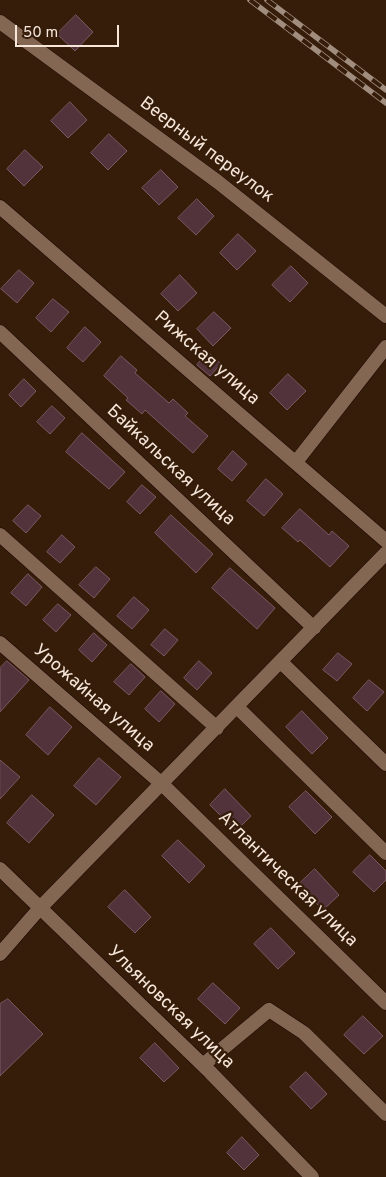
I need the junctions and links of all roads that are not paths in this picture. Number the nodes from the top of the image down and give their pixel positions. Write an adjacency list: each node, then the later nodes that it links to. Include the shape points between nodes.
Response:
1 (0, 22): 3 (street, Веерный переулок, via 218,182)
2 (0, 207): 6 (street, Рижская улица)
3 (386, 316)
4 (0, 332): 10 (street, Байкальская улица)
5 (386, 347): 6 (street)
6 (296, 462): 8 (street, Рижская улица)
7 (0, 534): 14 (street)
8 (386, 541)
9 (386, 553): 10 (street)
10 (314, 628): 12 (street)
11 (0, 643): 16 (street, Урожайная улица)
12 (281, 662): 13 (street); 15 (street)
13 (236, 707): 14 (street); 17 (street)
14 (217, 728): 16 (street)
15 (386, 764)
16 (162, 784): 19 (street); 21 (street, Атлантическая улица)
17 (386, 853)
18 (0, 869): 19 (street, Ульяновская улица)
19 (40, 908): 20 (street); 22 (street, Ульяновская улица)
20 (0, 954)
21 (386, 1003)
22 (203, 1065): 23 (street, via 270,1010 304,1033); 24 (street, Ульяновская улица)
23 (386, 1114)
24 (312, 1177)

